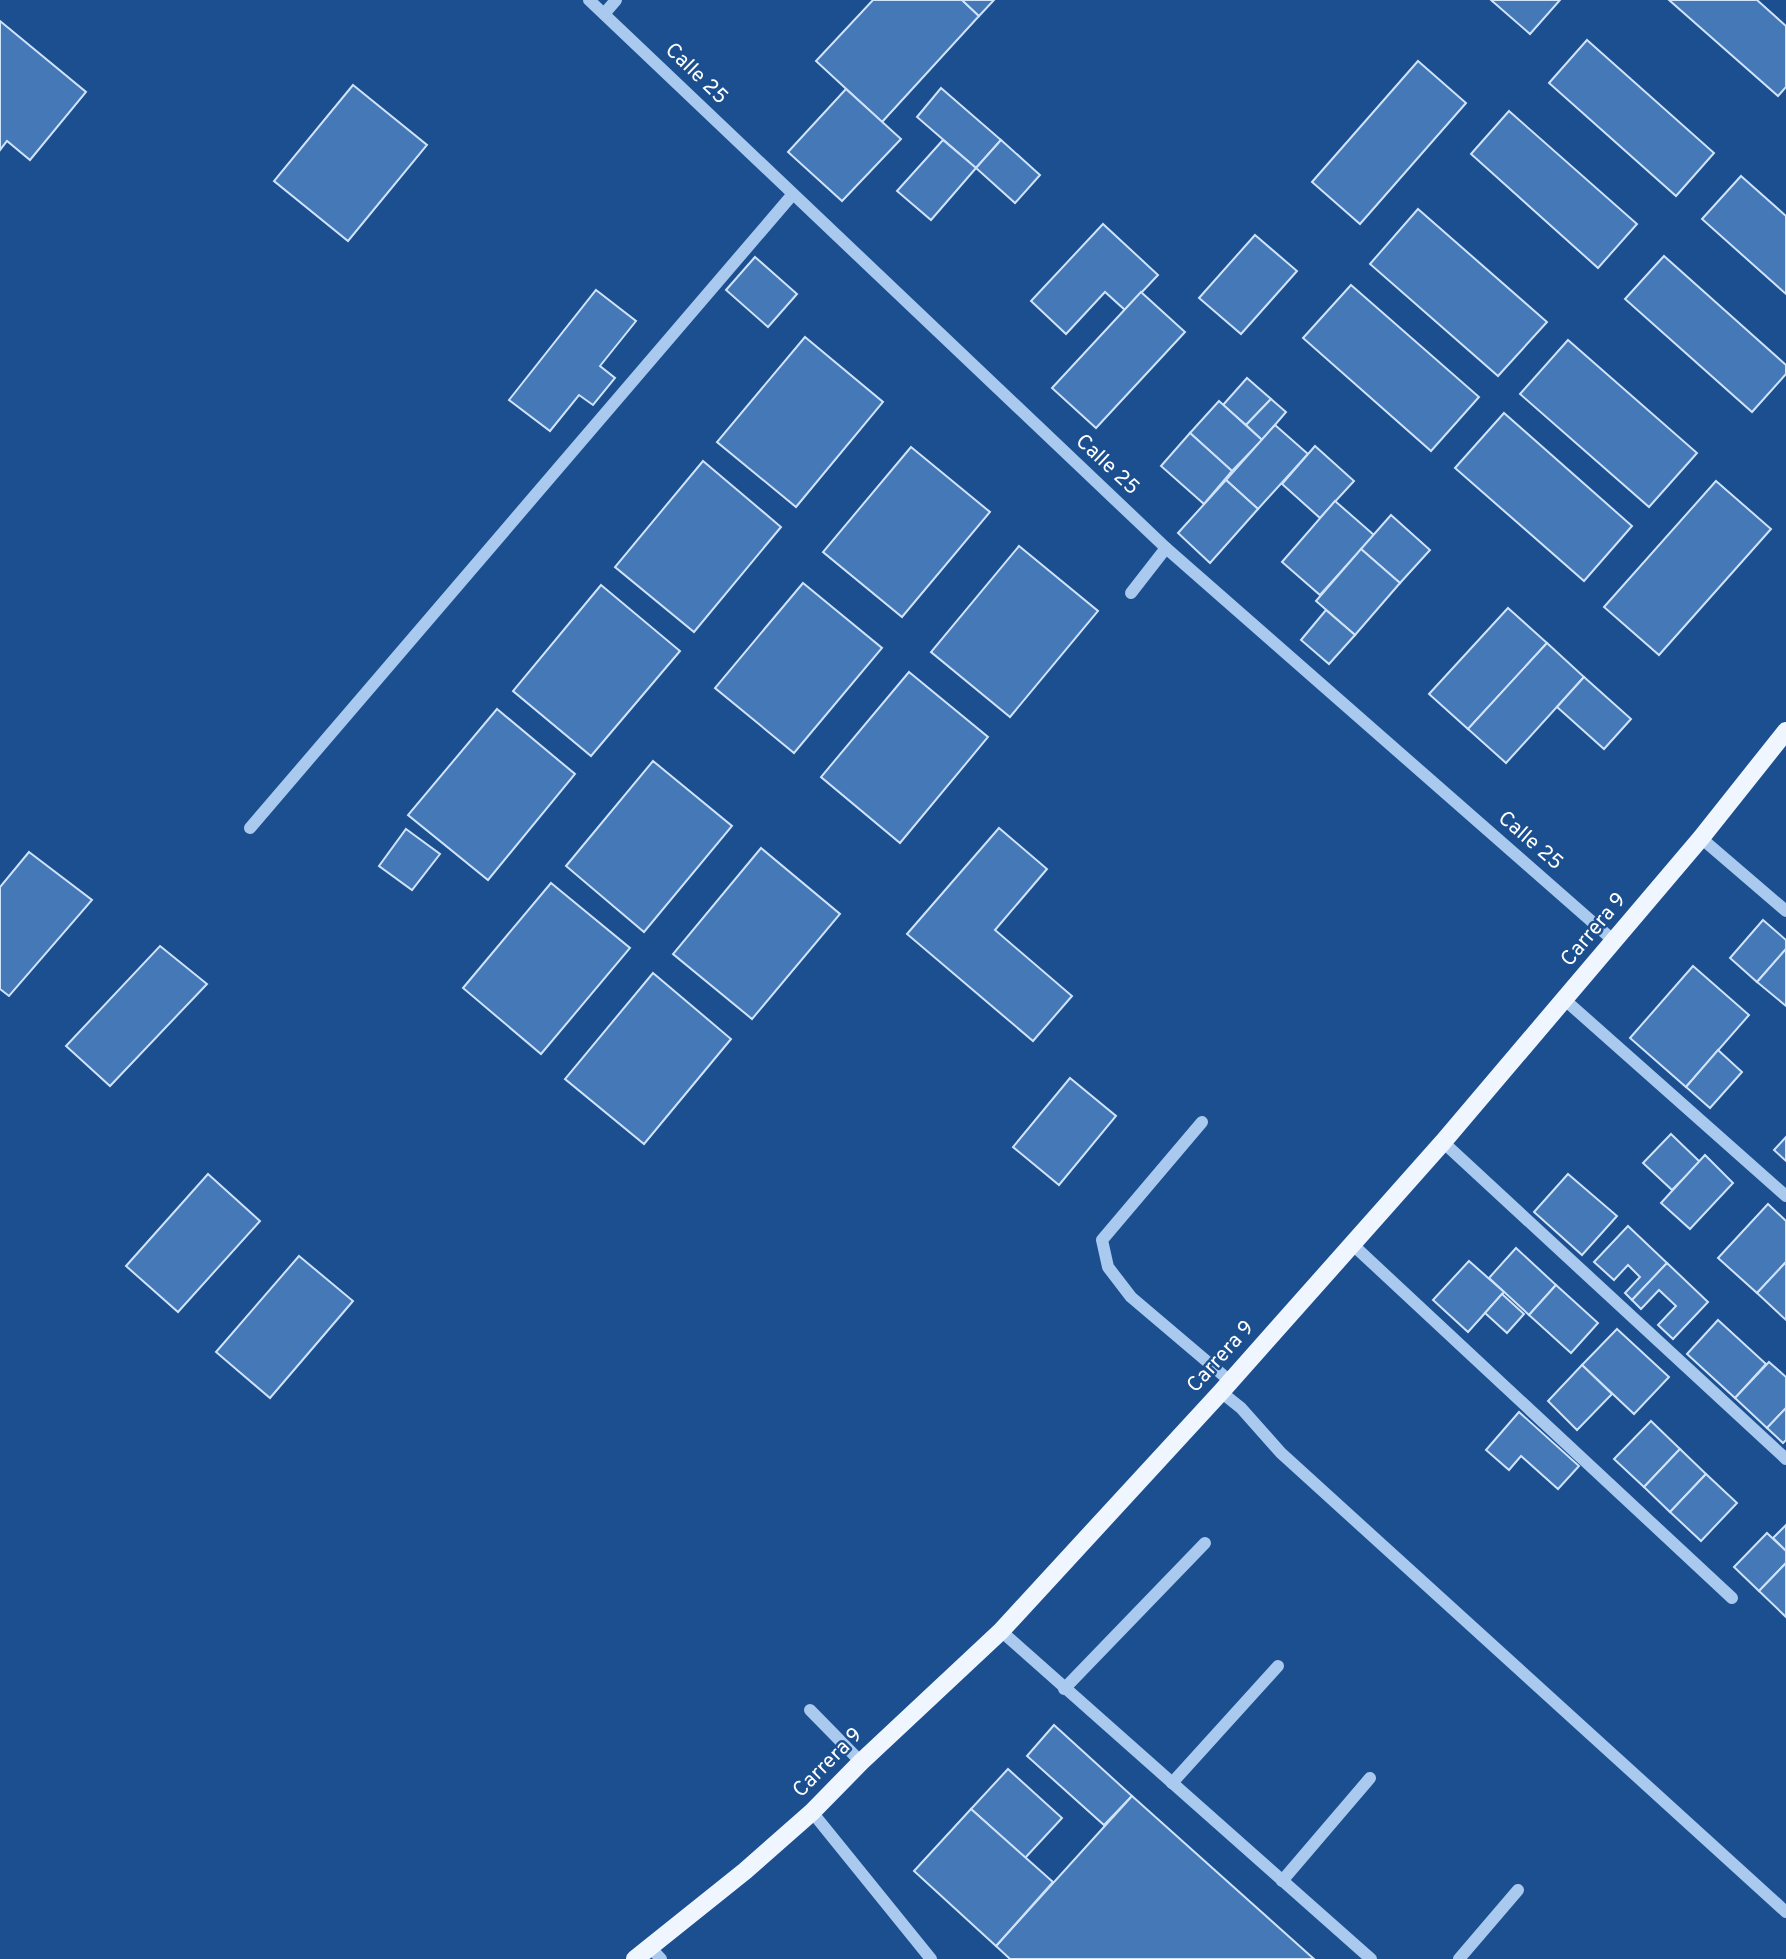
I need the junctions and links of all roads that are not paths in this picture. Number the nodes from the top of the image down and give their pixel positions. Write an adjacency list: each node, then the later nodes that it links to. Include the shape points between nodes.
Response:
1 (589, 0): 3 (street, Calle 25)
2 (616, 0): 3 (street)
3 (604, 14): 4 (street, Calle 25)
4 (793, 194): 5 (street, Calle 25); 8 (street)
5 (1166, 548): 6 (street); 11 (street, Calle 25)
6 (1131, 593)
7 (1786, 731): 9 (main road, Carrera 9)
8 (250, 828)
9 (1701, 838): 10 (street); 11 (main road, Carrera 9)
10 (1786, 911)
11 (1614, 941): 12 (main road, Carrera 9)
12 (1565, 1000): 14 (main road, Carrera 9); 15 (street)
13 (1202, 1122): 17 (street, via 1102,1240 1108,1267 1131,1297)
14 (1443, 1142): 16 (main road, Carrera 9); 18 (street)
15 (1786, 1196)
16 (1352, 1244): 17 (main road, Carrera 9); 20 (street)
17 (1225, 1386): 21 (main road, Carrera 9); 31 (street, via 1281,1454)
18 (1786, 1459)
19 (1205, 1543): 23 (street)
20 (1732, 1598)
21 (1001, 1631): 23 (street); 25 (main road, Carrera 9)
22 (1279, 1666): 27 (street)
23 (1064, 1689): 27 (street)
24 (810, 1710): 25 (street)
25 (861, 1762): 28 (main road, Carrera 9)
26 (1370, 1778): 29 (street)
27 (1171, 1783): 29 (street)
28 (812, 1812): 32 (main road, Carrera 9); 34 (street)
29 (1282, 1881): 35 (street)
30 (1518, 1890): 36 (street)
31 (1786, 1912)
32 (655, 1953): 33 (main road, Carrera 9)
33 (635, 1959)
34 (931, 1959)
35 (1371, 1959)
36 (1459, 1959)

